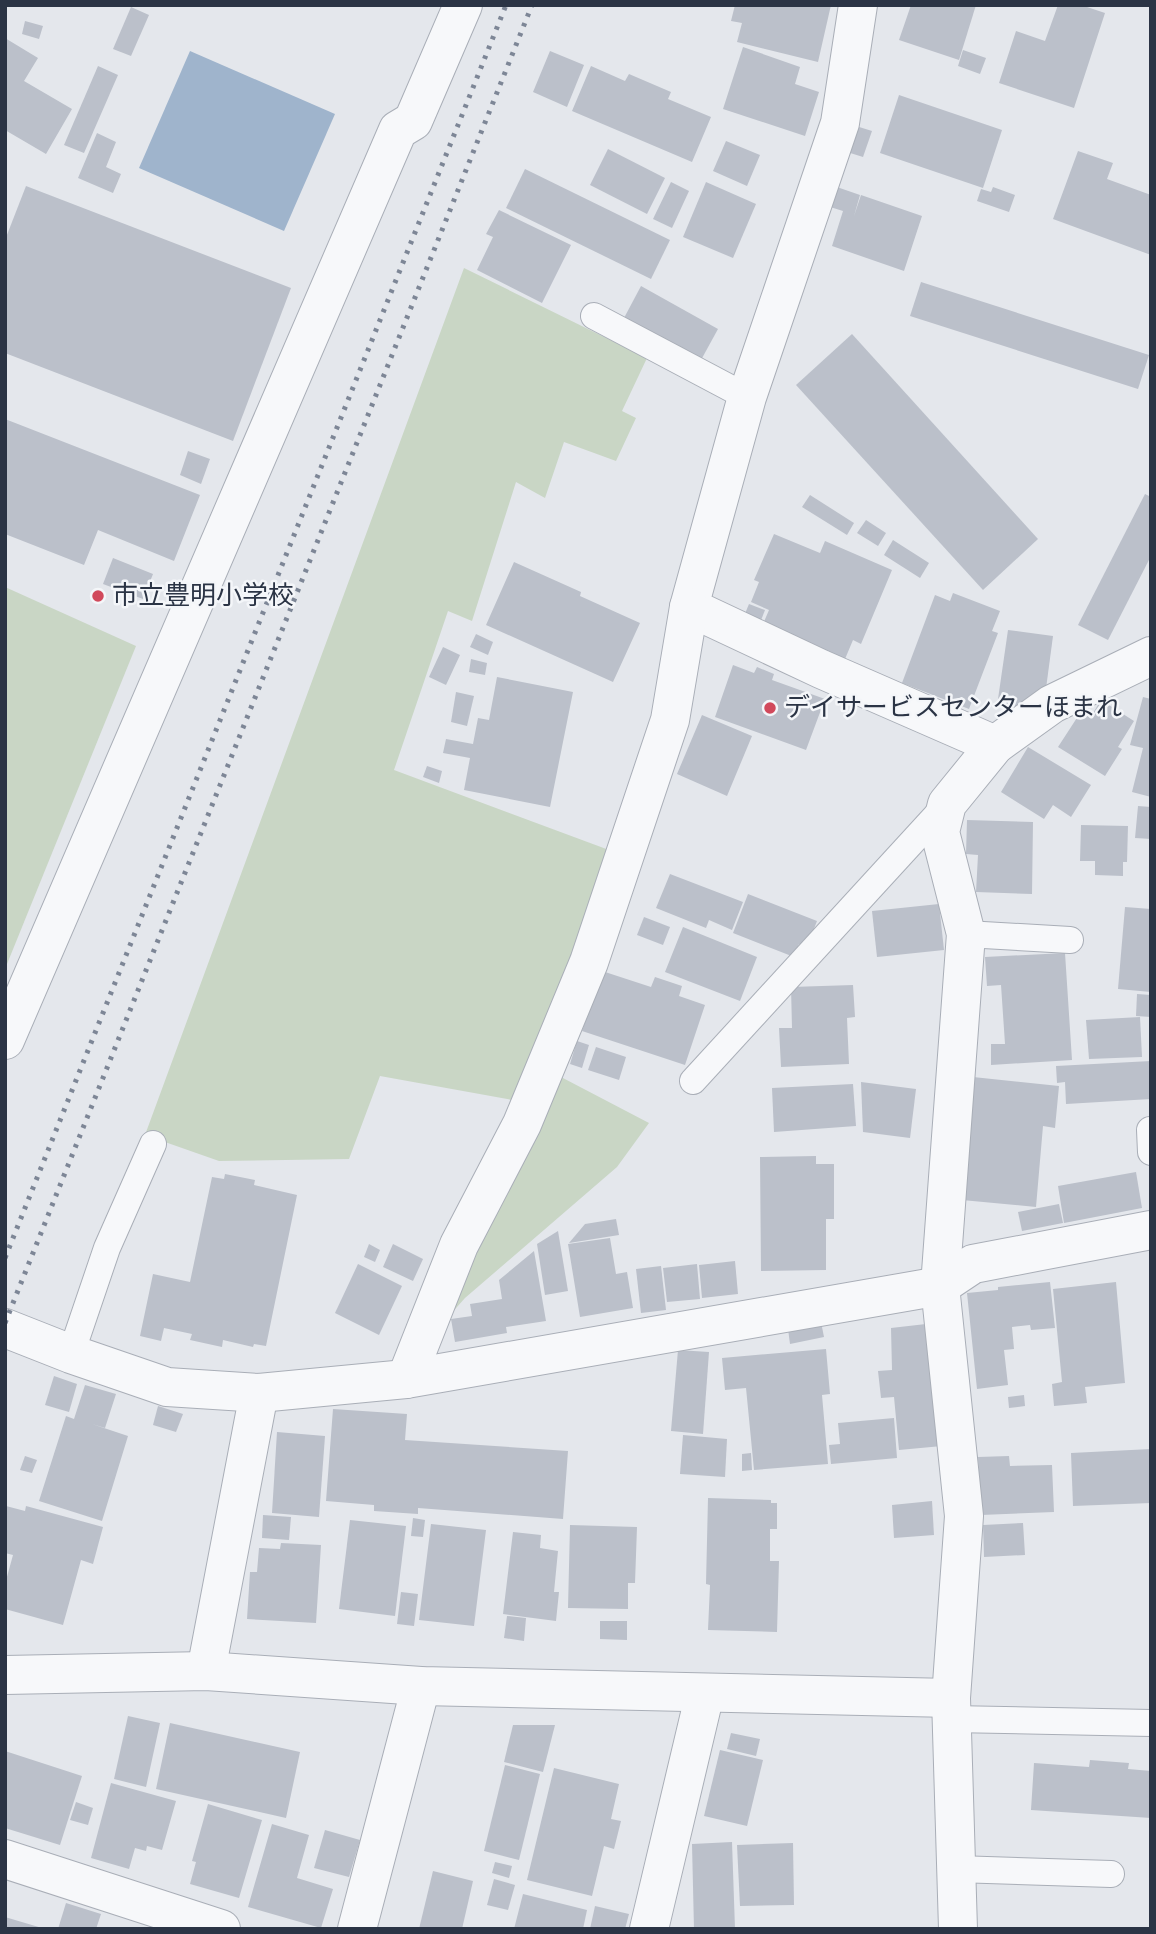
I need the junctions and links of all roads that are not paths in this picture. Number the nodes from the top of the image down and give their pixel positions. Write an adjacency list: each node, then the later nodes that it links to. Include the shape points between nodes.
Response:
1 (463, 5): 11 (street, via 413,121 398,130)
2 (858, 5): 4 (street, via 840,123)
3 (594, 316): 4 (lane)
4 (747, 397): 5 (street)
5 (689, 607): 7 (street); 18 (street, via 670,720 589,962 522,1124 458,1244)
6 (1151, 656): 7 (street, via 1052,704)
7 (995, 745): 8 (street)
8 (947, 804): 9 (street, via 940,832); 12 (lane)
9 (965, 934): 10 (lane); 15 (street)
10 (1070, 940)
11 (5, 1040)
12 (693, 1081)
13 (153, 1144): 17 (lane)
14 (1151, 1230): 15 (street, via 973,1264)
15 (940, 1286): 18 (street); 24 (street, via 964,1516)
16 (5, 1328): 17 (street)
17 (65, 1352): 19 (street, via 167,1387)
18 (406, 1379): 19 (street)
19 (259, 1393): 20 (street)
20 (206, 1671): 21 (street); 22 (street)
21 (5, 1675)
22 (421, 1686): 23 (street); 30 (street)
23 (705, 1693): 24 (street); 31 (street)
24 (951, 1709): 25 (lane); 27 (street)
25 (1151, 1723)
26 (5, 1859): 29 (street)
27 (956, 1869): 28 (lane); 32 (street)
28 (1111, 1874)
29 (221, 1929)
30 (357, 1929)
31 (649, 1929)
32 (958, 1929)

